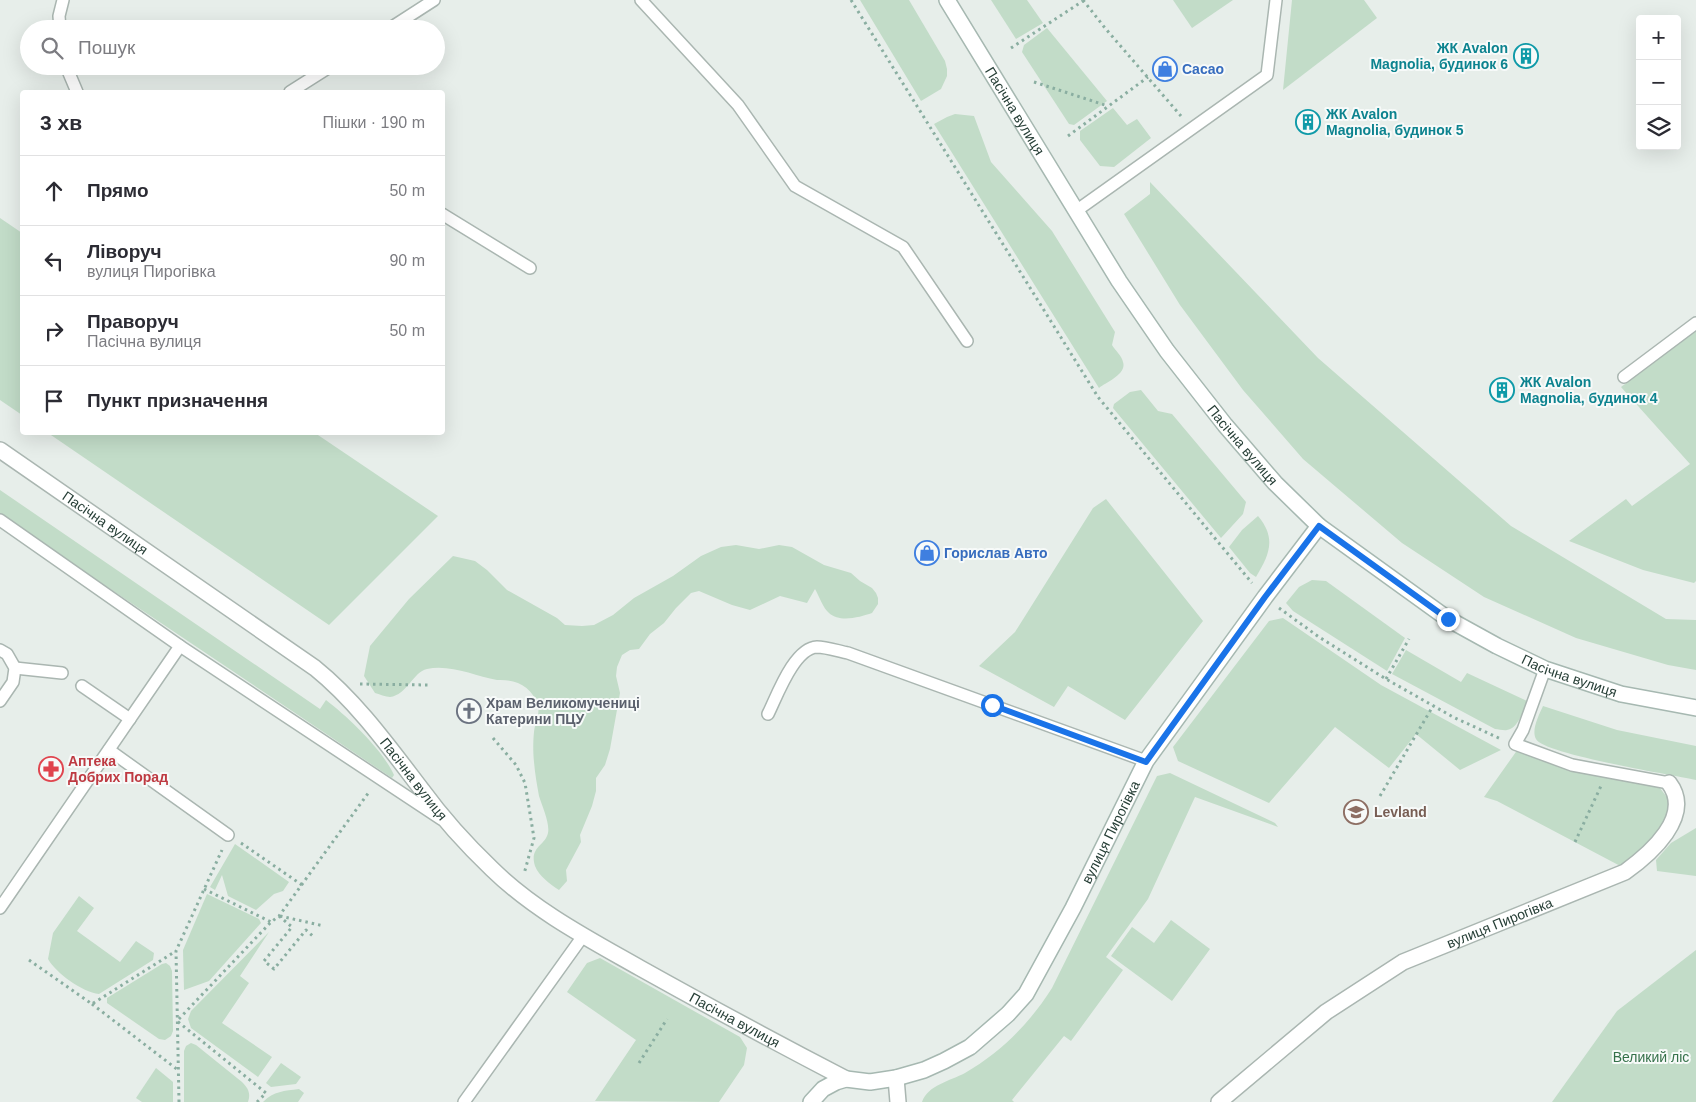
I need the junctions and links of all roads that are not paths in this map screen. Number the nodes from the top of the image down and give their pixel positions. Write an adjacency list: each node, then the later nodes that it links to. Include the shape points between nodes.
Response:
1 (63, 0): 6 (lane)
2 (434, 0): 7 (lane)
3 (641, 0): 16 (lane, via 738,105 795,186 903,247)
4 (946, 0): 12 (street, Пасічна вулиця)
5 (1276, 0): 12 (lane, via 1267,75)
6 (59, 20)
7 (404, 20)
8 (70, 75): 10 (lane)
9 (317, 75): 11 (lane)
10 (76, 90)
11 (293, 90)
12 (1076, 211): 20 (street, Пасічна вулиця, via 1167,351 1275,483)
13 (445, 216): 14 (lane)
14 (530, 268)
15 (1696, 323): 17 (lane)
16 (967, 340)
17 (1624, 377)
18 (0, 450): 34 (street, Пасічна вулиця, via 315,668 334,684 388,745)
19 (0, 520): 21 (lane)
20 (1319, 526): 24 (street, Пасічна вулиця, via 1448,619); 32 (street, вулиця Пирогівка)
21 (180, 646): 30 (lane); 34 (lane)
22 (0, 650): 23 (lane)
23 (15, 668): 25 (lane); 27 (lane, via 13,682)
24 (1545, 669): 28 (street, Пасічна вулиця, via 1620,694); 33 (lane, via 1515,744 1572,764)
25 (62, 673)
26 (82, 686): 30 (lane)
27 (0, 701)
28 (1696, 708)
29 (768, 714): 32 (lane, via 795,661 805,650 817,647 848,653)
30 (130, 719): 31 (lane)
31 (109, 750): 35 (lane); 36 (lane)
32 (1146, 762): 38 (street, вулиця Пирогівка, via 1026,994 970,1047 924,1070)
33 (1669, 783): 43 (street, вулиця Пирогівка, via 1677,799 1676,814 1657,844 1625,872 1403,962 1326,1012)
34 (455, 829): 37 (street, Пасічна вулиця, via 492,870 537,906)
35 (228, 835)
36 (0, 908)
37 (583, 936): 39 (street, Пасічна вулиця); 40 (lane)
38 (896, 1078): 39 (street, вулиця Пирогівка, via 870,1082); 42 (street)
39 (846, 1079): 41 (street, via 823,1089)
40 (464, 1102)
41 (811, 1102)
42 (898, 1102)
43 (1219, 1102)

